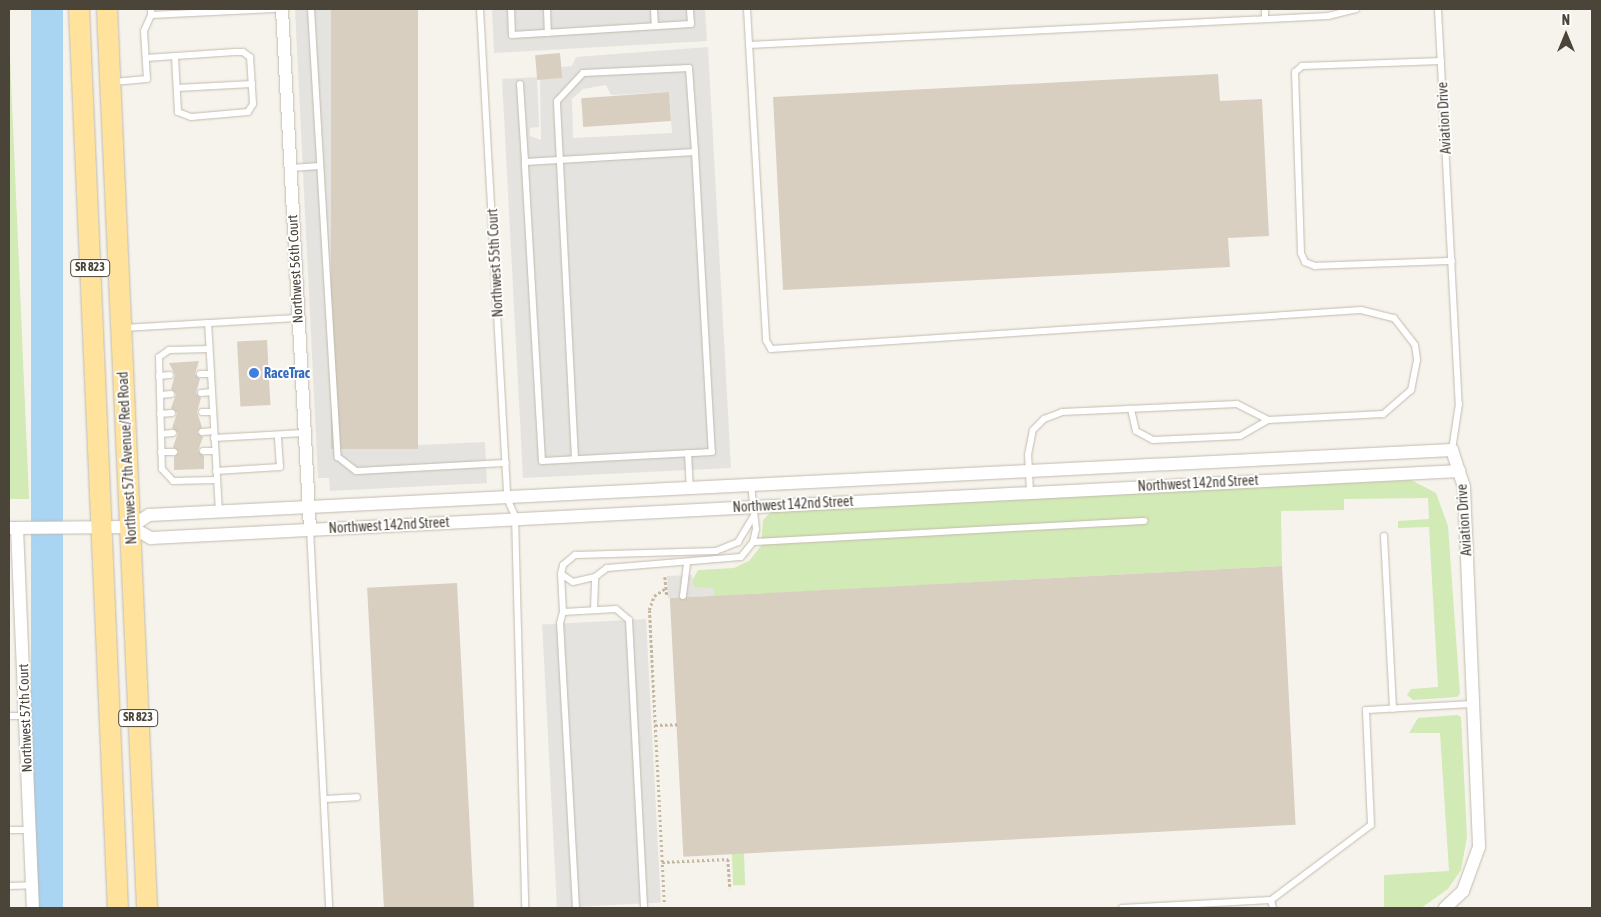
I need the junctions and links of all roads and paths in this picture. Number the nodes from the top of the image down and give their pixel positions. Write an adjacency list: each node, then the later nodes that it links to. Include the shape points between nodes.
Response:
1 (79, 9): 81 (main road, Northwest 57th Avenue/Red Road / SR 823)
2 (106, 9): 26 (main road, Northwest 57th Avenue/Red Road / SR 823)
3 (274, 9): 16 (lane)
4 (282, 9): 34 (street, Northwest 56th Court)
5 (311, 9): 33 (lane)
6 (480, 9): 67 (lane, Northwest 55th Court)
7 (511, 9): 21 (lane, via 512,35)
8 (547, 9): 21 (lane)
9 (654, 9): 20 (lane)
10 (690, 9): 20 (lane, via 691,24)
11 (747, 9): 22 (lane)
12 (1264, 9): 19 (lane)
13 (1356, 9): 19 (lane, via 1328,16)
14 (1438, 9): 25 (lane, Aviation Drive)
15 (218, 10): 16 (lane); 17 (lane)
16 (246, 10)
17 (183, 11): 18 (lane)
18 (151, 12): 24 (lane, via 144,31)
19 (1265, 19): 22 (lane)
20 (655, 26): 21 (lane)
21 (548, 33)
22 (749, 45): 53 (lane, via 766,340 771,349 1361,310 1380,311 1408,330 1415,344 1416,374 1399,405 1366,416)
23 (174, 56): 24 (lane); 27 (lane, via 243,52 250,57); 29 (lane)
24 (146, 58): 26 (lane, via 147,80)
25 (1441, 61): 35 (lane, Aviation Drive); 35 (lane, via 1302,66 1295,72 1301,253 1306,262 1315,266)
26 (110, 83): 38 (main road, Northwest 57th Avenue/Red Road / SR 823)
27 (252, 84): 29 (lane); 29 (lane, via 253,104 248,112 200,117 178,112)
28 (520, 84): 32 (lane)
29 (177, 88)
30 (695, 152): 31 (lane); 31 (lane, via 689,68 583,73 557,101); 65 (lane, via 712,452)
31 (559, 160): 32 (lane); 66 (lane)
32 (525, 162): 66 (lane, via 542,461)
33 (320, 166): 34 (lane); 67 (lane, via 335,449 341,463 356,470)
34 (290, 168): 36 (street, Northwest 56th Court)
35 (1452, 261): 61 (lane, Aviation Drive, via 1459,404)
36 (298, 318): 37 (lane); 56 (street, Northwest 56th Court)
37 (208, 324): 38 (lane); 39 (lane)
38 (121, 328): 82 (main road, Northwest 57th Avenue/Red Road / SR 823)
39 (209, 348): 41 (lane); 43 (lane, via 169,350 159,358)
40 (200, 374): 41 (lane)
41 (211, 374): 44 (lane)
42 (170, 375): 43 (lane)
43 (159, 376): 47 (lane)
44 (212, 392): 45 (lane); 50 (lane)
45 (201, 393)
46 (171, 394): 47 (lane)
47 (160, 395): 52 (lane)
48 (1131, 409): 53 (lane, via 1237,404); 53 (lane, via 1136,431 1153,440 1240,436); 68 (lane, via 1062,412 1044,419 1029,442)
49 (202, 412): 50 (lane)
50 (213, 412): 58 (lane)
51 (172, 413): 52 (lane)
52 (160, 414): 57 (lane)
53 (1268, 420)
54 (202, 432): 58 (lane)
55 (173, 433): 57 (lane)
56 (304, 433): 59 (lane); 76 (street, Northwest 56th Court)
57 (161, 434): 63 (lane)
58 (214, 434): 59 (lane); 60 (lane)
59 (278, 435): 69 (lane, via 280,467)
60 (215, 450): 62 (lane); 69 (lane)
61 (1452, 450): 68 (street, Northwest 142nd Street); 70 (street, Aviation Drive)
62 (203, 451)
63 (161, 452): 64 (lane); 71 (lane, via 162,469 173,481)
64 (174, 452)
65 (688, 453): 66 (lane); 73 (lane)
66 (575, 459)
67 (506, 463): 75 (lane, Northwest 55th Court)
68 (1028, 470): 72 (street, Northwest 142nd Street); 74 (lane)
69 (216, 471): 71 (lane)
70 (1459, 471): 74 (street, Northwest 142nd Street); 96 (street, Aviation Drive, via 1464,487)
71 (217, 480): 78 (lane)
72 (751, 485): 73 (street, Northwest 142nd Street); 77 (lane)
73 (690, 487): 75 (street, Northwest 142nd Street)
74 (1030, 491): 77 (street, Northwest 142nd Street)
75 (507, 498): 76 (street, Northwest 142nd Street); 79 (lane, Northwest 55th Court)
76 (308, 508): 78 (street, Northwest 142nd Street); 84 (street, Northwest 56th Court)
77 (753, 510): 79 (street, Northwest 142nd Street); 86 (lane); 88 (lane, via 738,542 729,547 575,555 567,558)
78 (218, 512): 82 (street, Northwest 142nd Street, via 149,515)
79 (515, 516): 84 (street, Northwest 142nd Street); 117 (lane)
80 (1144, 521): 86 (lane)
81 (96, 527): 82 (street, Northwest 142nd Street); 83 (street, Northwest 142nd Street); 114 (main road, Northwest 57th Avenue/Red Road / SR 823)
82 (131, 527): 84 (street, Northwest 142nd Street, via 151,538); 115 (main road, Northwest 57th Avenue/Red Road / SR 823)
83 (13, 528): 99 (street, Northwest 57th Court)
84 (310, 529): 103 (lane)
85 (1384, 536): 97 (lane)
86 (754, 542): 87 (lane, via 741,557 731,561)
87 (687, 563): 89 (lane, via 607,568); 93 (lane)
88 (561, 574): 89 (lane, via 573,582); 95 (lane)
89 (595, 577): 94 (lane)
90 (665, 577): 91 (path)
91 (666, 588): 92 (path); 101 (path, via 654,596 649,610)
92 (667, 596)
93 (683, 596)
94 (594, 610): 95 (lane); 119 (lane, via 616,609 628,615)
95 (563, 612): 118 (lane)
96 (1473, 704): 97 (lane); 112 (street, Aviation Drive, via 1479,847 1463,892)
97 (1393, 708): 110 (lane, via 1366,710 1371,825)
98 (9, 716): 99 (lane)
99 (25, 716): 105 (street, Northwest 57th Court)
100 (678, 724): 101 (path)
101 (655, 725): 106 (path)
102 (357, 797): 103 (lane)
103 (324, 799): 116 (lane)
104 (9, 830): 105 (lane)
105 (30, 830): 107 (street, Northwest 57th Court)
106 (662, 862): 109 (path, via 728,859); 111 (path)
107 (32, 885): 108 (lane); 113 (street, Northwest 57th Court)
108 (9, 886)
109 (730, 889)
110 (1271, 900): 120 (lane); 121 (lane)
111 (664, 902)
112 (1448, 907)
113 (33, 908)
114 (118, 908)
115 (147, 908)
116 (329, 908)
117 (525, 908)
118 (576, 908)
119 (644, 908)
120 (1122, 908)
121 (1272, 908)

